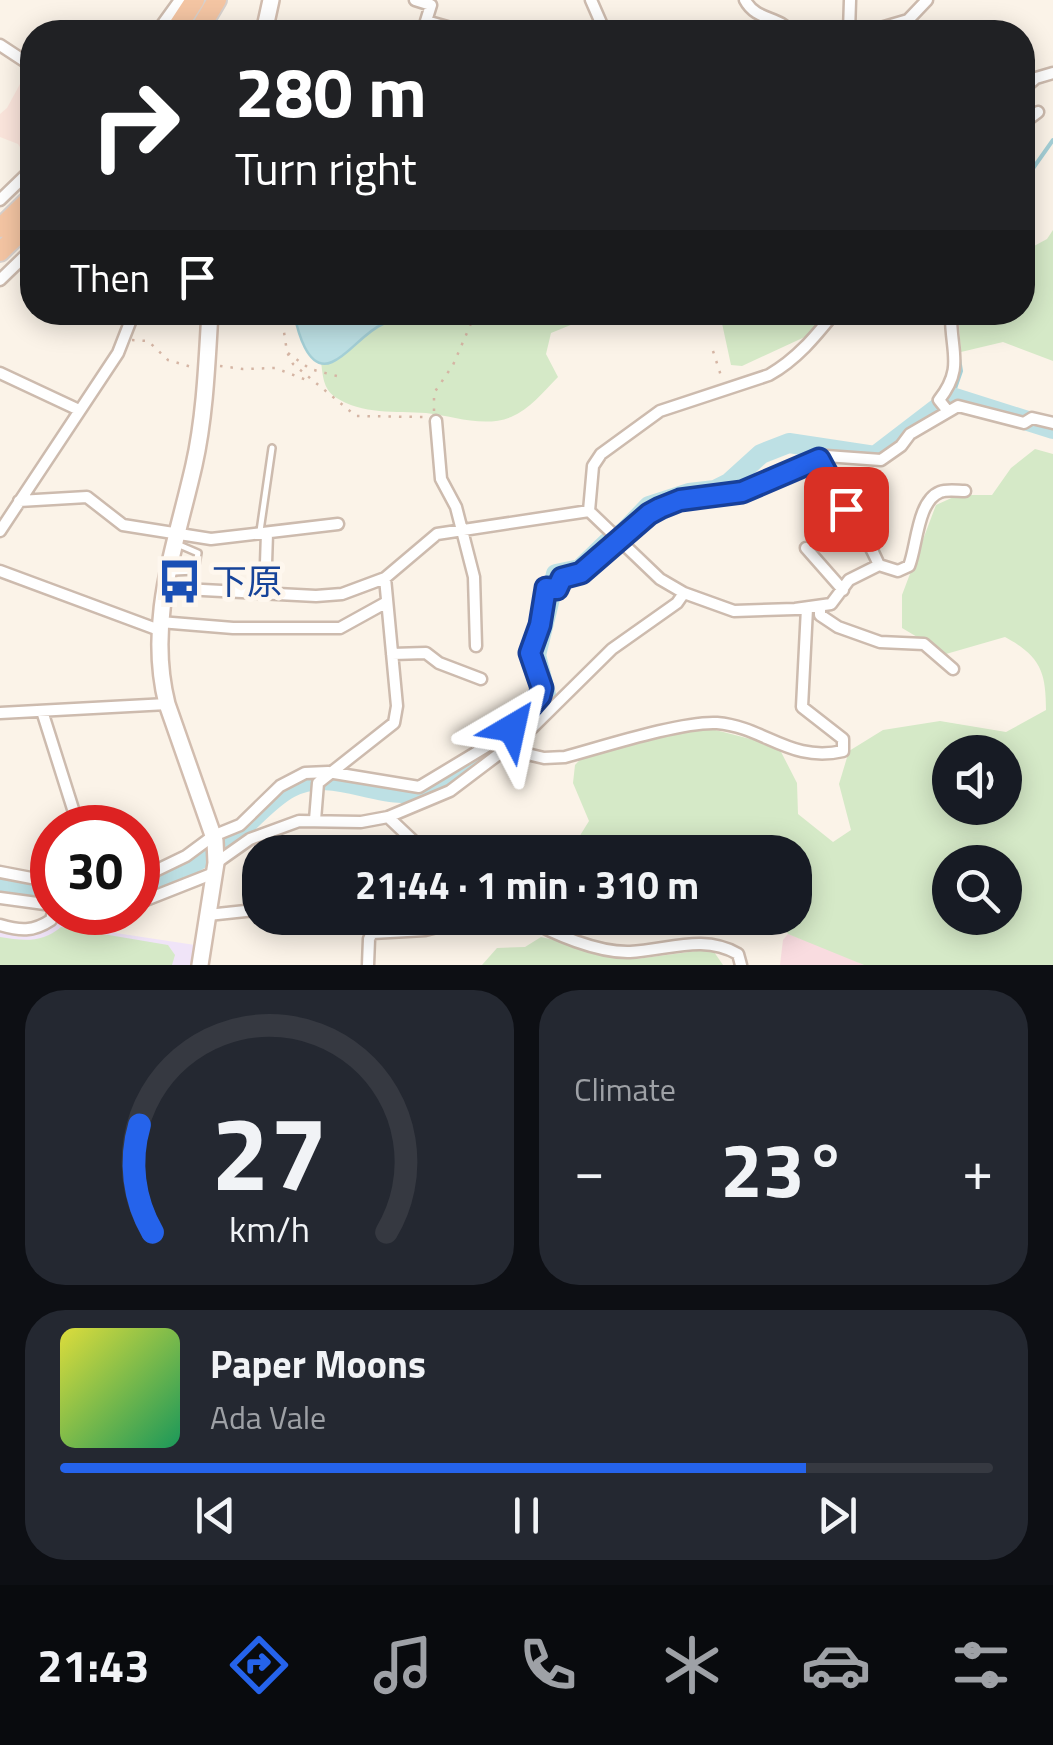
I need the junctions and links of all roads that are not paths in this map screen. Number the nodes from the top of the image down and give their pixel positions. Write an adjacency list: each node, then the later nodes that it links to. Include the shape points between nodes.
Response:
1 (414, 0): 4 (street, via 431,5)
2 (745, 0): 5 (street)
3 (927, 0): 6 (street)
4 (426, 20)
5 (772, 20)
6 (908, 20)
7 (1038, 112): 8 (street)
8 (1035, 114)
9 (20, 181): 10 (street)
10 (0, 200)
11 (20, 232): 12 (highway)
12 (0, 252)
13 (20, 257): 14 (street)
14 (0, 280)
15 (130, 325): 20 (street)
16 (209, 325): 34 (main road, via 195,461)
17 (825, 325): 28 (street, via 786,366 660,412 601,454 593,466)
18 (951, 325): 21 (street, via 956,371 939,400)
19 (0, 373): 20 (street)
20 (79, 410): 27 (street)
21 (947, 410): 23 (street, via 972,407 1024,424 1032,418); 25 (street, via 881,460)
22 (436, 421): 30 (street, via 442,479)
23 (1053, 423)
24 (272, 448): 32 (lane)
25 (819, 459): 33 (street, via 742,492 680,500); 36 (street)
26 (965, 491): 36 (street, via 941,491 924,509 909,566 898,571)
27 (19, 500): 31 (street); 34 (street, via 87,497 123,525)
28 (590, 511): 30 (street); 33 (street)
29 (338, 524): 32 (street)
30 (462, 529): 38 (street, via 437,534); 47 (street, via 474,577)
31 (0, 531)
32 (263, 533): 34 (street); 42 (street)
33 (614, 536): 41 (street, via 660,580); 54 (street, via 581,573 552,589 530,653 540,696)
34 (175, 537): 39 (main road); 39 (lane, via 198,552 195,571)
35 (806, 548): 40 (street)
36 (880, 565): 40 (street)
37 (0, 571): 46 (street)
38 (384, 578): 42 (street, via 342,594); 43 (street)
39 (165, 580): 42 (street); 46 (main road)
40 (843, 590): 44 (street)
41 (684, 593): 45 (street, via 734,611); 55 (street, via 612,649)
42 (264, 594)
43 (387, 602): 46 (street, via 340,628); 48 (street)
44 (820, 607): 45 (street); 49 (street, via 820,615 838,627 880,642 924,644)
45 (806, 608): 55 (street, via 802,706 844,739 843,751 809,755 735,726 707,723 566,756 544,758)
46 (159, 626): 51 (main road)
47 (476, 646)
48 (392, 654): 50 (street, via 426,653); 56 (street, via 394,723)
49 (953, 669)
50 (482, 679)
51 (167, 704): 52 (street); 61 (main road)
52 (42, 711): 53 (street); 57 (street)
53 (0, 713)
54 (504, 734): 55 (street); 56 (street, via 419,787)
55 (509, 747): 58 (street, via 450,791)
56 (328, 772): 59 (street, via 318,783); 61 (street, via 306,773 280,786 240,826)
57 (72, 805)
58 (388, 817): 59 (street); 60 (street)
59 (315, 820): 63 (street, via 250,839)
60 (407, 835)
61 (214, 839): 62 (street); 63 (main road)
62 (160, 868)
63 (215, 868): 66 (street); 70 (main road)
64 (0, 872): 65 (street)
65 (30, 878)
66 (160, 893)
67 (0, 898): 68 (street)
68 (30, 902)
69 (242, 911): 70 (street)
70 (208, 915): 75 (main road)
71 (0, 924): 72 (street)
72 (30, 929)
73 (370, 935): 76 (street)
74 (554, 935): 77 (street, via 626,952 721,944 738,954)
75 (200, 965)
76 (368, 965)
77 (741, 965)

